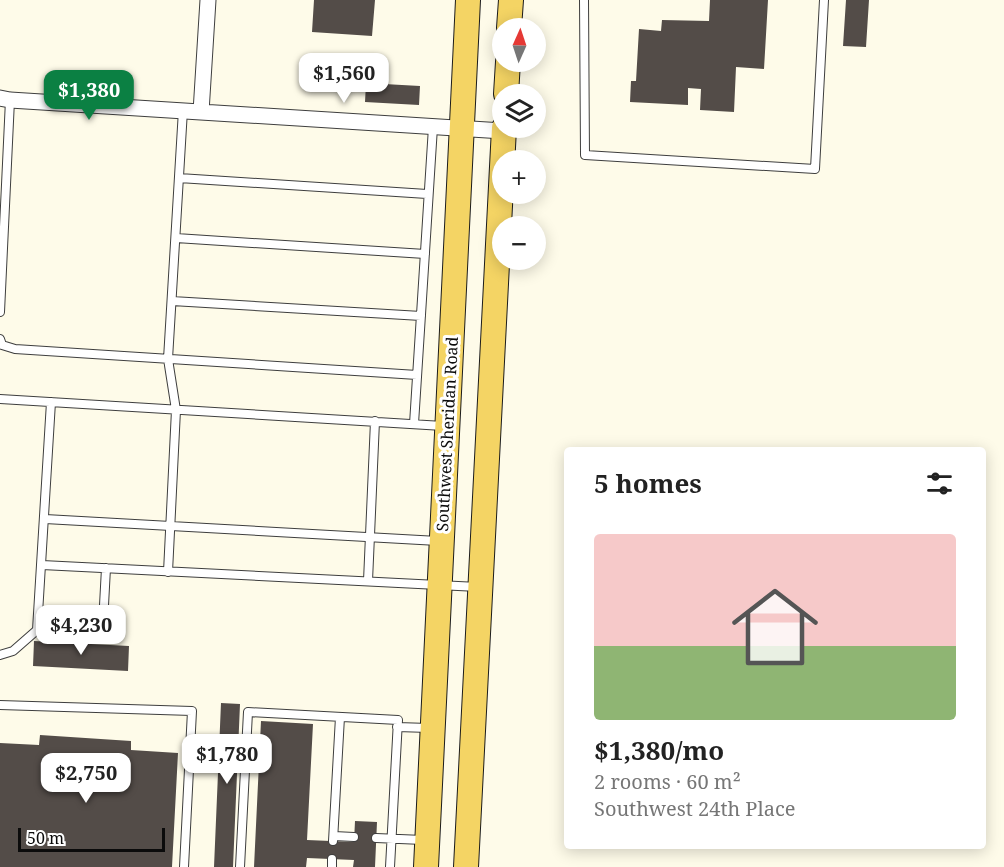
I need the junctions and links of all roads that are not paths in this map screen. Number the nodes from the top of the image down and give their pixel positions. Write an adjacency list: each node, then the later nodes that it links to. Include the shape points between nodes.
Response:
1 (208, 0): 9 (street)
2 (468, 0): 11 (main road, Southwest Sheridan Road)
3 (511, 0): 6 (main road)
4 (584, 0): 5 (lane, via 585,156 815,169)
5 (824, 0)
6 (510, 18)
7 (5, 99): 8 (street); 19 (lane)
8 (183, 111): 9 (street); 14 (lane)
9 (201, 112): 10 (street)
10 (434, 127): 11 (street); 15 (lane)
11 (462, 128): 12 (street); 29 (main road, Southwest Sheridan Road)
12 (492, 129)
13 (504, 138): 39 (main road)
14 (179, 178): 15 (lane); 16 (lane)
15 (428, 194): 17 (lane)
16 (176, 238): 17 (lane); 18 (lane)
17 (425, 254): 20 (lane)
18 (172, 301): 20 (lane); 22 (lane)
19 (0, 312)
20 (421, 316): 23 (lane)
21 (0, 339): 22 (lane, via 2,345 15,349)
22 (168, 359): 23 (lane); 26 (lane)
23 (417, 375): 28 (lane)
24 (0, 399): 25 (lane)
25 (51, 402): 26 (lane); 30 (lane)
26 (176, 410): 27 (lane); 31 (lane)
27 (375, 421): 28 (lane); 32 (lane)
28 (414, 424): 29 (lane)
29 (448, 426): 33 (main road, Southwest Sheridan Road)
30 (45, 519): 31 (lane); 34 (lane)
31 (171, 527): 32 (lane); 36 (lane)
32 (370, 538): 33 (lane); 37 (lane)
33 (442, 542): 38 (main road, Southwest Sheridan Road)
34 (42, 565): 35 (lane); 40 (lane)
35 (106, 568): 36 (lane); 40 (lane, via 103,624 98,632)
36 (168, 572): 37 (lane)
37 (368, 581): 38 (lane)
38 (440, 585): 39 (lane); 45 (main road, Southwest Sheridan Road)
39 (480, 587): 54 (main road)
40 (37, 630): 41 (lane, via 13,651)
41 (0, 656)
42 (0, 705): 50 (lane, via 192,711)
43 (340, 717): 44 (lane, via 398,720); 46 (lane, via 334,839); 51 (lane, via 248,712)
44 (397, 727): 45 (lane); 48 (lane)
45 (433, 728): 49 (main road, Southwest Sheridan Road)
46 (354, 837)
47 (376, 838): 48 (lane)
48 (391, 839): 49 (lane); 52 (lane)
49 (428, 840): 53 (main road, Southwest Sheridan Road)
50 (184, 867)
51 (240, 867)
52 (390, 867)
53 (426, 867)
54 (466, 867)

